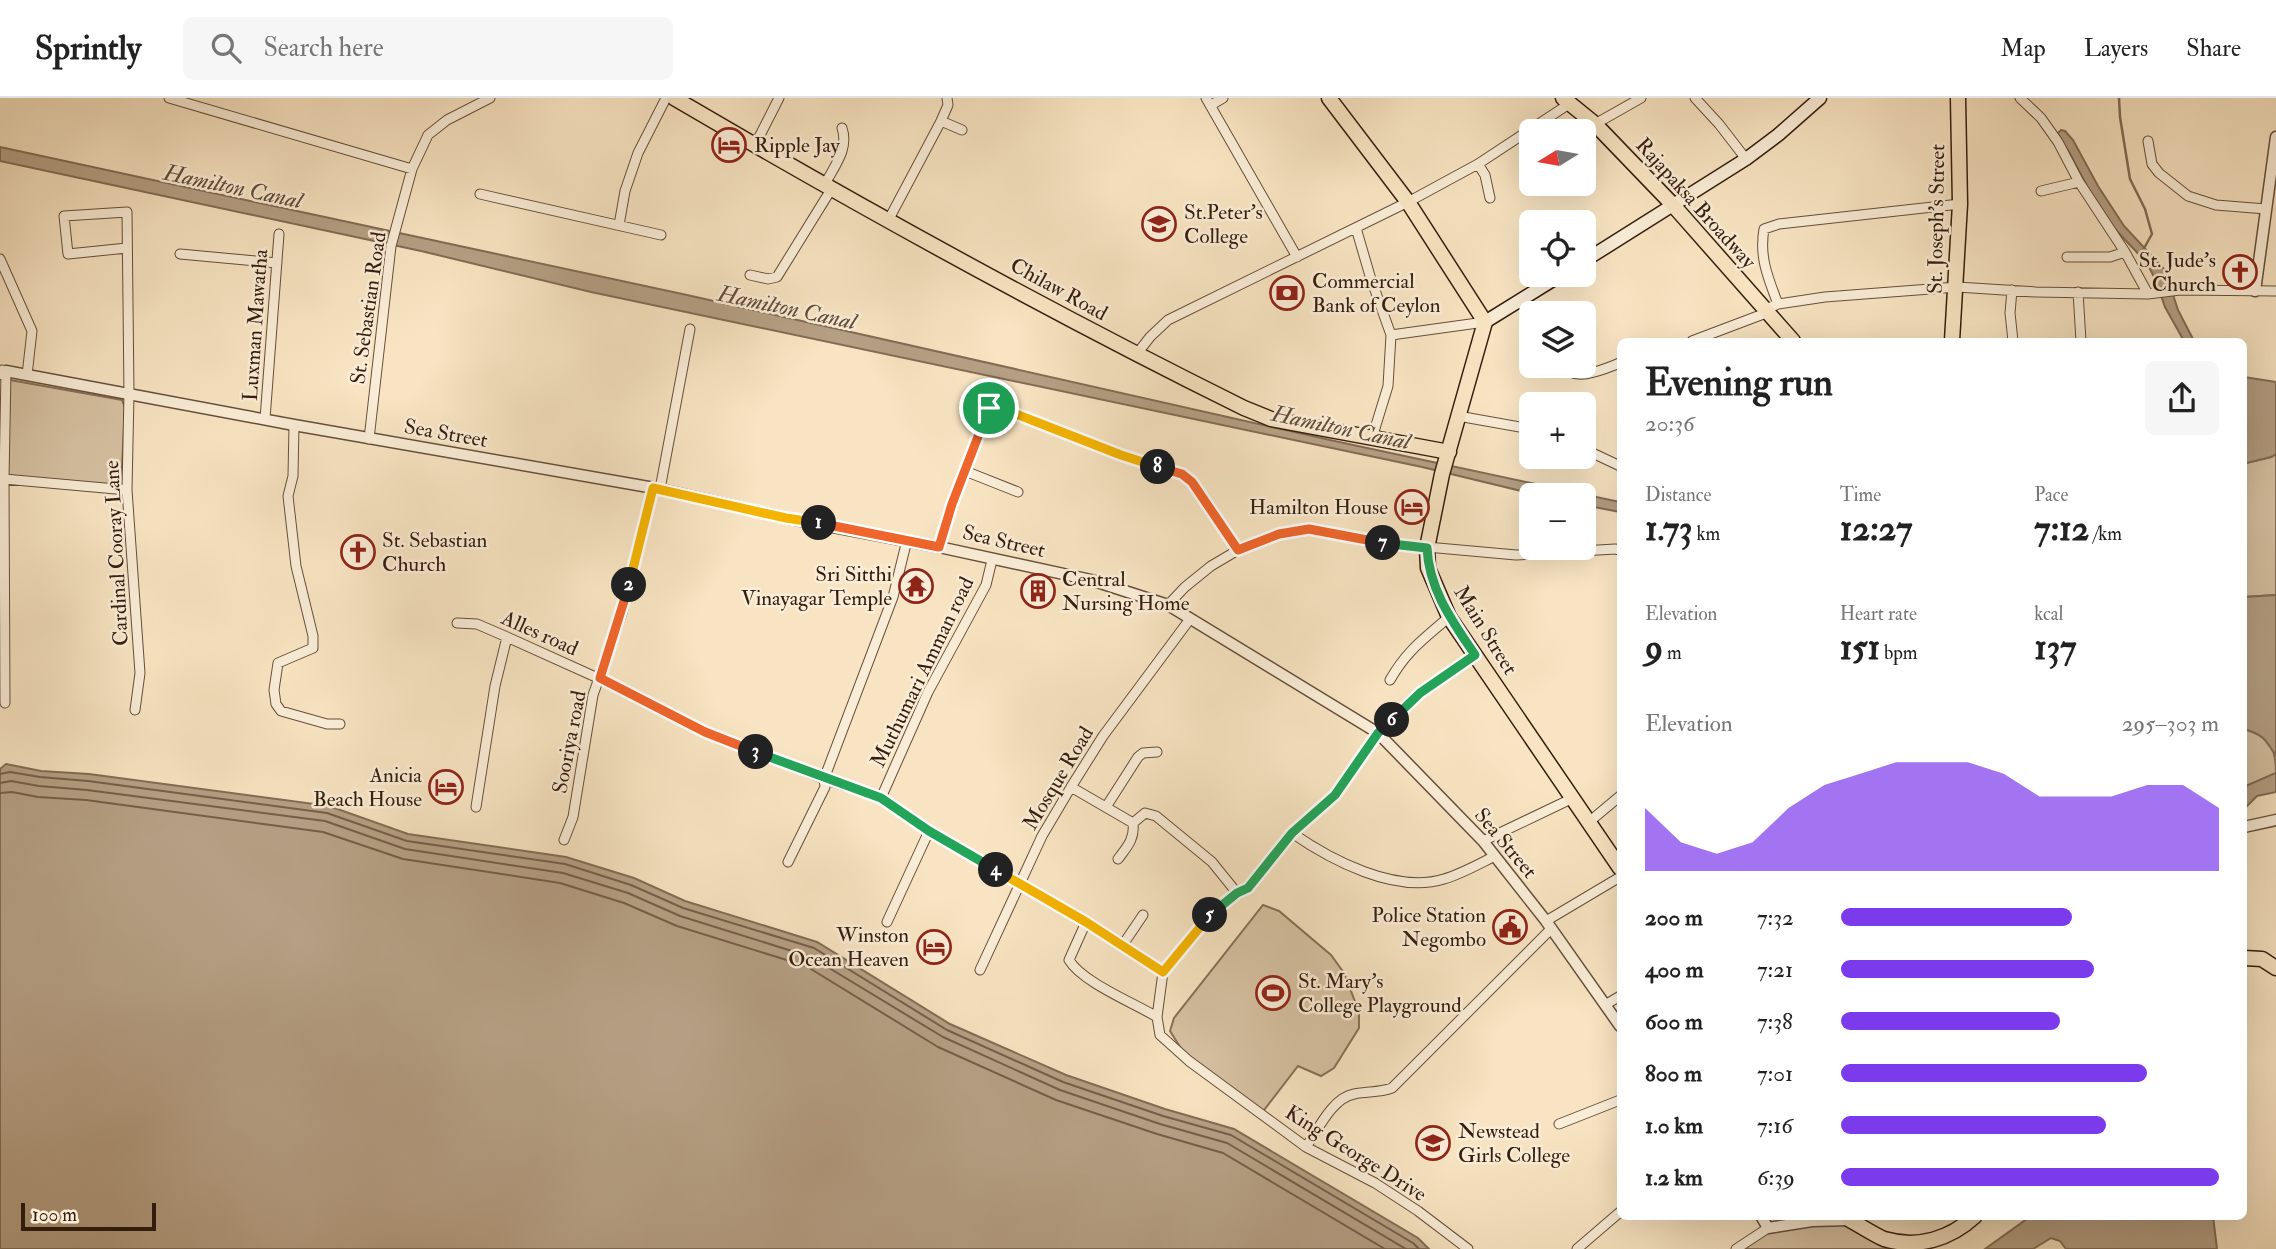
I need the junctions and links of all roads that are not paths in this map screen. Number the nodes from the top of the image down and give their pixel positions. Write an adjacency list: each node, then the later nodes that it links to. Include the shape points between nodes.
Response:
1 (169, 98): 27 (street)
2 (491, 98): 27 (street, St. Sebastian Road, via 428,135)
3 (666, 98): 38 (street, via 638,153)
4 (674, 98): 24 (main road, Chilaw Road)
5 (779, 98): 24 (street)
6 (947, 98): 17 (street)
7 (1223, 98): 14 (street)
8 (1329, 98): 33 (main road)
9 (1641, 98): 18 (street)
10 (1695, 98): 25 (street)
11 (1821, 98): 25 (main road)
12 (1958, 98): 34 (main road, St. Joseph's Street)
13 (2020, 98): 28 (street, via 2047,126)
14 (1208, 101): 46 (street)
15 (1566, 101): 16 (main road, Rajapaksa Broadway); 26 (street)
16 (1589, 119)
17 (941, 121): 21 (street); 37 (street)
18 (1596, 123)
19 (1596, 125): 35 (main road, Rajapaksa Broadway)
20 (842, 128): 29 (street, via 844,149)
21 (961, 130)
22 (2276, 137): 36 (street)
23 (2148, 141): 36 (street, via 2152,164 2188,196 2216,205)
24 (755, 145): 29 (main road, Chilaw Road)
25 (1746, 159): 35 (main road)
26 (1478, 164): 32 (street); 33 (street)
27 (412, 169): 79 (street, St. Sebastian Road, via 391,246)
28 (2079, 182): 30 (street); 43 (street)
29 (828, 186): 37 (main road, Chilaw Road); 50 (street, via 777,277)
30 (2041, 191)
31 (480, 194): 38 (street)
32 (1490, 198)
33 (1408, 202): 39 (street); 60 (main road)
34 (1960, 204): 52 (main road, St. Joseph's Street); 59 (street, via 1764,229)
35 (1674, 205): 45 (main road); 59 (main road, Rajapaksa Broadway)
36 (2266, 209): 55 (street)
37 (889, 219): 68 (main road, Chilaw Road)
38 (619, 225): 41 (street)
39 (1356, 228): 46 (street); 62 (street)
40 (279, 234): 49 (street, Luxman Mawatha)
41 (661, 235)
42 (127, 248): 42 (street, Cardinal Cooray Lane, via 68,254 64,216 127,212); 73 (street, Cardinal Cooray Lane)
43 (2125, 252): 47 (street, via 2110,257); 57 (street)
44 (180, 254): 49 (street)
45 (1596, 254)
46 (1297, 257): 68 (street, via 1168,320)
47 (2067, 257)
48 (0, 259): 72 (street, via 32,331)
49 (277, 263): 75 (street, Luxman Mawatha)
50 (750, 275)
51 (1541, 287): 58 (main road)
52 (1957, 287): 53 (street); 59 (street, via 1825,297); 65 (main road, St. Joseph's Street)
53 (2012, 290): 56 (street); 66 (street)
54 (2276, 290): 55 (street)
55 (2255, 291): 57 (street)
56 (2078, 292): 57 (street); 67 (street)
57 (2153, 294)
58 (1520, 300): 60 (main road)
59 (1769, 309): 63 (street); 64 (main road, Rajapaksa Broadway)
60 (1485, 321): 62 (street); 74 (main road, Main Street)
61 (690, 329): 85 (street, Sooriya road)
62 (1391, 335): 78 (street, via 1388,386)
63 (1699, 338)
64 (1791, 338)
65 (1952, 338)
66 (2013, 338)
67 (2081, 338)
68 (1136, 355): 78 (main road, Chilaw Road, via 1271,419)
69 (1617, 364): 70 (street)
70 (1596, 371)
71 (2, 372): 72 (street, Sea Street); 84 (street)
72 (27, 375): 73 (street, Sea Street)
73 (128, 394): 75 (street, Sea Street); 86 (street, Cardinal Cooray Lane)
74 (1458, 416): 77 (street); 80 (main road, Main Street)
75 (265, 418): 76 (street, Sea Street)
76 (294, 425): 79 (street, Sea Street); 104 (street, via 288,496 313,648 278,663 276,705 281,711)
77 (1519, 427)
78 (1372, 438): 80 (main road, Chilaw Road)
79 (369, 439): 85 (street, Sea Street)
80 (1449, 452): 90 (main road, Main Street)
81 (1596, 455): 82 (street)
82 (1617, 465)
83 (965, 471): 87 (street); 89 (street); 92 (street, via 989,408 998,407 1182,474)
84 (4, 480): 86 (street); 102 (street)
85 (656, 489): 88 (street, Sea Street); 100 (street, Sooriya road)
86 (127, 490): 103 (street, Cardinal Cooray Lane, via 140,673)
87 (1018, 492)
88 (907, 540): 89 (street, Sea Street); 107 (street, via 893,597)
89 (939, 547): 93 (street, Sea Street)
90 (1427, 548): 91 (street, via 1516,555); 92 (street, via 1309,529 1279,534); 95 (main road, Main Street, via 1428,568)
91 (1617, 549)
92 (1238, 550): 94 (street, via 1211,566)
93 (992, 559): 94 (street, Sea Street, via 1091,580); 109 (street, Muthumari Amman road, via 986,585 928,692)
94 (1168, 605): 96 (street, Sea Street)
95 (1449, 617): 99 (main road, Main Street); 101 (street, via 1411,649)
96 (1190, 619): 105 (street, Sea Street); 108 (street, Mosque Road)
97 (457, 623): 98 (street, Alles road, via 477,624)
98 (507, 636): 100 (street, Alles road); 112 (street)
99 (1475, 655): 105 (street, via 1420,693); 110 (main road, Main Street)
100 (600, 678): 107 (street, Alles road, via 705,732); 120 (street, Sooriya road, via 593,695 573,817)
101 (1390, 680)
102 (5, 703)
103 (135, 710)
104 (340, 724)
105 (1378, 733): 119 (street, via 1335,795); 121 (street, Sea Street)
106 (1157, 751): 113 (street, via 1138,757)
107 (824, 779): 109 (street, Alles road); 124 (street, via 825,787)
108 (1071, 787): 113 (street); 127 (street, Mosque Road)
109 (881, 798): 118 (street, Alles road)
110 (1573, 798): 115 (main road, Main Street); 121 (street)
111 (1617, 799): 115 (street)
112 (476, 807)
113 (1105, 807): 116 (street)
114 (2276, 820): 117 (street)
115 (1589, 822): 125 (main road, Main Street)
116 (1133, 823): 123 (street, via 1132,841); 128 (street, via 1145,813 1156,816 1212,862)
117 (2247, 826)
118 (929, 831): 127 (street, Alles road); 130 (street)
119 (1292, 833): 122 (street, via 1362,872 1408,882 1443,879); 128 (street, via 1248,888)
120 (564, 840)
121 (1483, 841): 122 (street, Sea Street)
122 (1493, 856): 132 (street, Sea Street)
123 (1118, 859)
124 (788, 862)
125 (1617, 864)
126 (1617, 879): 132 (street)
127 (1021, 884): 131 (street, Alles road); 136 (street, Mosque Road)
128 (1237, 893): 137 (street, via 1214,911)
129 (1143, 915): 133 (street)
130 (887, 922)
131 (1086, 922): 133 (street, Alles road); 140 (street, via 1069,960 1074,967)
132 (1549, 925): 139 (street, Sea Street); 144 (street, via 1392,1088 1352,1094 1336,1103)
133 (1122, 946): 137 (street, Alles road)
134 (2247, 958): 135 (main road)
135 (2276, 966)
136 (980, 970)
137 (1163, 972): 140 (street)
138 (1617, 998): 139 (street)
139 (1605, 1005): 141 (street, Sea Street)
140 (1157, 1017): 144 (street, King George Drive, via 1160,1035 1189,1061)
141 (1617, 1022)
142 (1617, 1101): 143 (street)
143 (1559, 1124)
144 (1306, 1147): 153 (street, King George Drive, via 1375,1183)
145 (1617, 1215): 154 (street)
146 (1763, 1220): 150 (street)
147 (1806, 1220): 150 (street)
148 (1852, 1220): 152 (main road)
149 (1970, 1220): 151 (main road)
150 (1768, 1228): 155 (street)
151 (1948, 1236): 152 (main road, via 1930,1242); 156 (street)
152 (1889, 1244)
153 (1468, 1249)
154 (1577, 1249)
155 (1735, 1249)
156 (1935, 1249)

